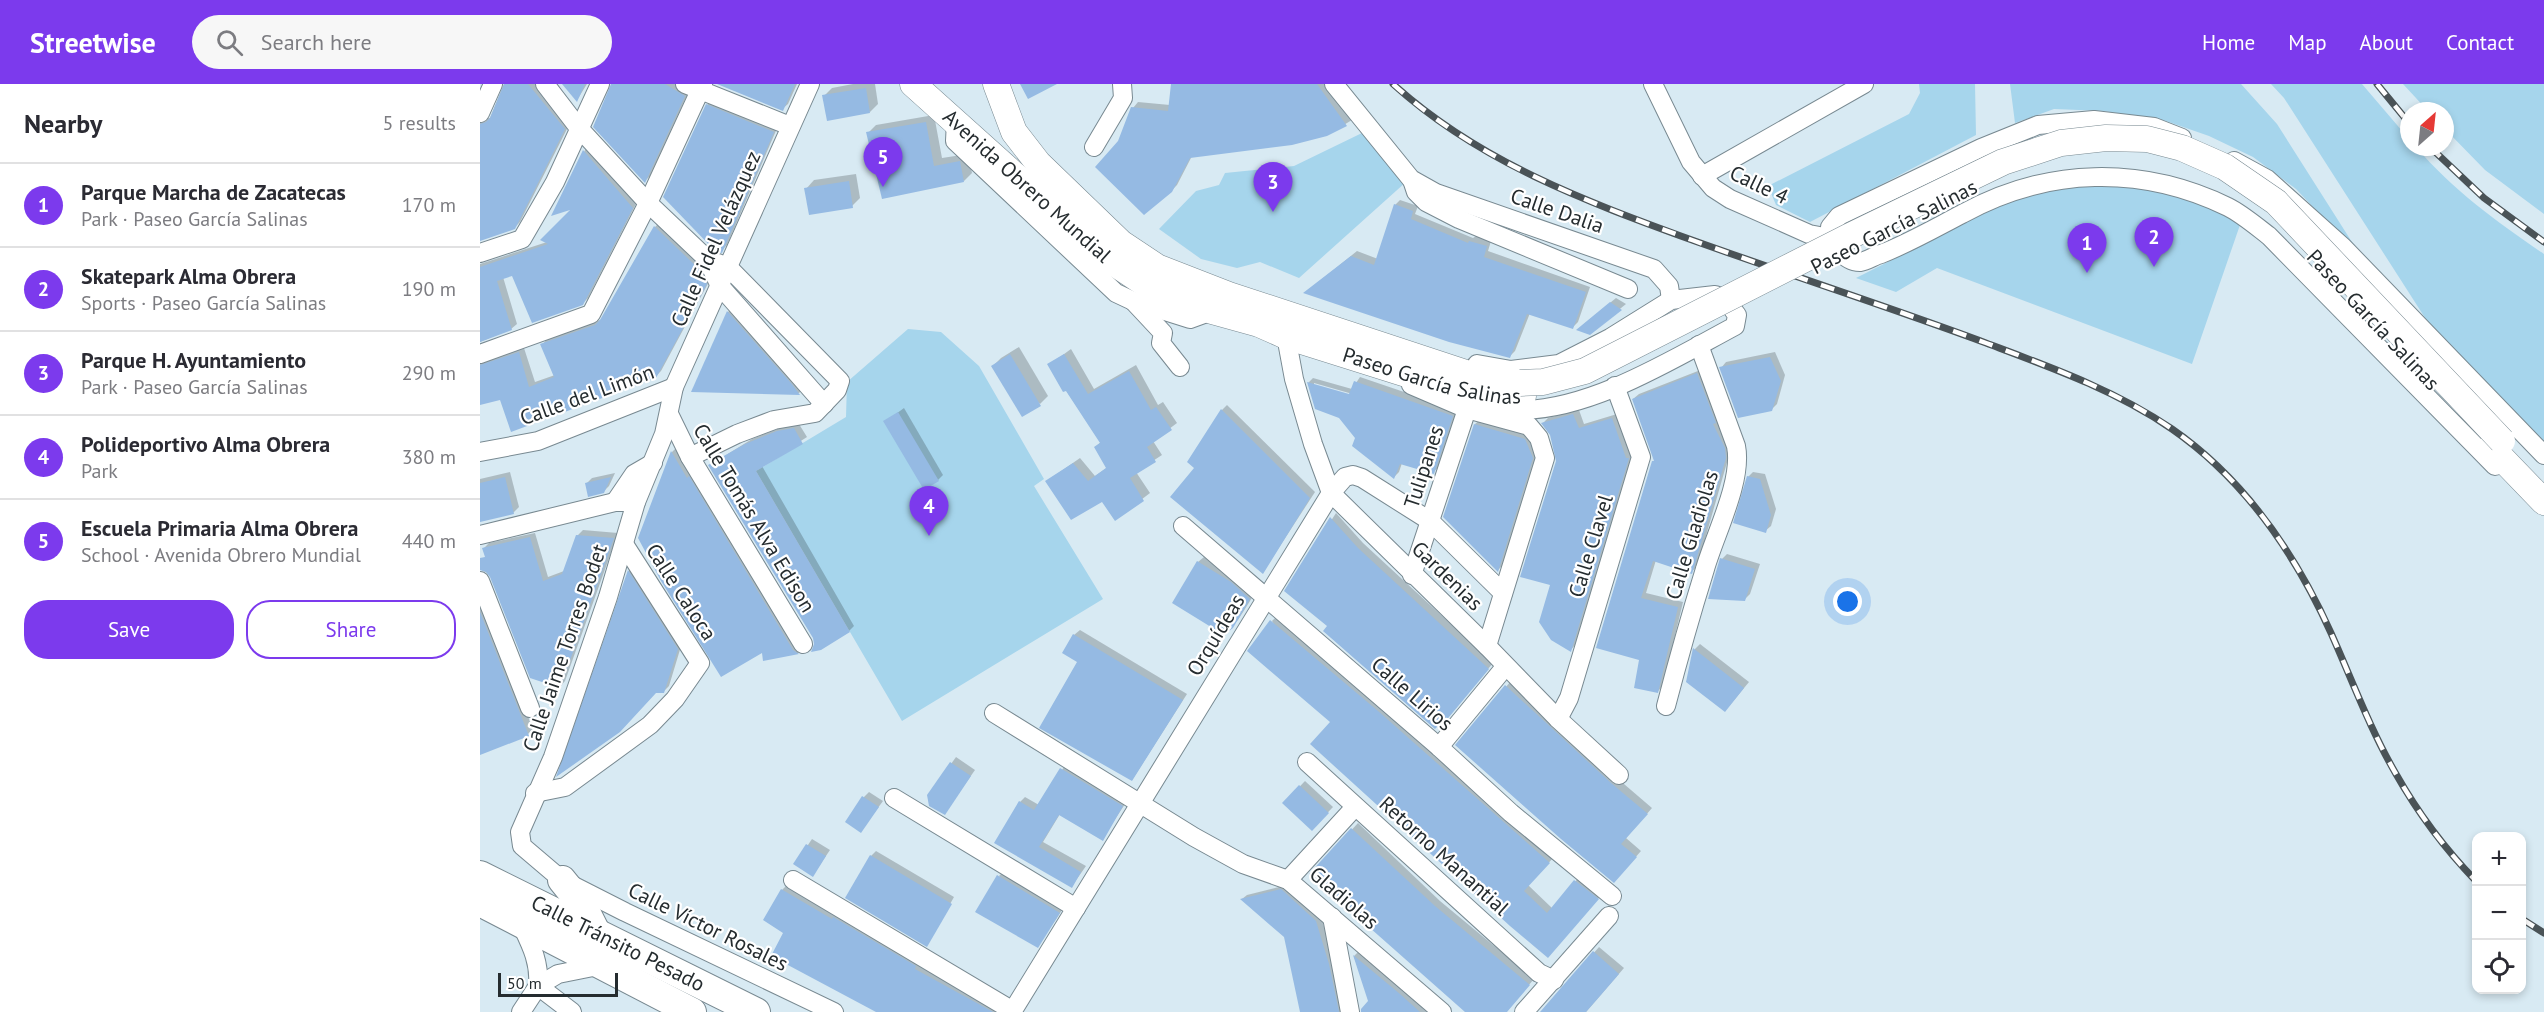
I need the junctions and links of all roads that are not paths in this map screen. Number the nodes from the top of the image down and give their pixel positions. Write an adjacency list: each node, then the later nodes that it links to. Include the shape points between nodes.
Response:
1 (494, 84): 12 (street)
2 (545, 84): 14 (street)
3 (600, 84): 14 (street)
4 (810, 84): 13 (street, Calle Fidel Velázquez)
5 (913, 84): 23 (main road, Avenida Obrero Mundial, via 1108,259)
6 (996, 84): 23 (main road, Avenida Obrero Mundial, via 1014,132 1038,163 1120,243)
7 (1122, 84): 15 (street, via 1123,98)
8 (1334, 84): 17 (street)
9 (1864, 84): 16 (street)
10 (1652, 85): 16 (street, Calle 4)
11 (696, 86): 13 (street); 18 (street)
12 (480, 113)
13 (790, 126): 22 (street, Calle Fidel Velázquez)
14 (578, 128): 18 (street); 20 (street, via 555,182 522,239)
15 (1094, 147)
16 (1702, 176): 19 (street, Calle 4, via 1713,189 1730,199 1809,234)
17 (1411, 178): 25 (street, via 1416,192 1426,202 1451,215); 26 (street, Calle Dalia, via 1436,193 1654,269 1669,286)
18 (648, 204): 21 (street); 29 (street, via 591,314)
19 (1830, 238): 42 (street, via 1830,227 1839,216 2038,125 2094,120 2154,127 2220,153 2267,179 2343,247); 50 (street, via 1853,261 1862,262 1972,208 2038,184 2120,176 2185,189 2230,208 2269,236)
20 (480, 253)
21 (706, 259): 22 (street); 24 (street)
22 (728, 267): 24 (street, Calle Fidel Velázquez); 37 (street, via 840,381)
23 (1145, 283): 27 (main road, Paseo García Salinas); 30 (main road, Paseo García Salinas, via 1229,295); 32 (street, via 1139,310 1163,333 1161,343)
24 (720, 286): 34 (street, Calle Fidel Velázquez); 37 (street)
25 (1628, 289)
26 (1671, 300): 28 (street, via 1715,295 1724,298 1737,315 1735,326); 30 (street, via 1559,364 1511,370 1451,357)
27 (1286, 336): 31 (main road, Paseo García Salinas); 46 (street, Gardenias, via 1316,456)
28 (1699, 345): 33 (street); 62 (street, Calle Gladiolas, via 1739,459)
29 (480, 354)
30 (1429, 360): 36 (main road, Paseo García Salinas)
31 (1376, 365): 35 (main road, Paseo García Salinas); 38 (street, via 1407,384)
32 (1180, 367)
33 (1615, 386): 35 (street, via 1573,402 1518,410 1476,403); 65 (street, Calle Clavel, via 1641,457 1569,698)
34 (674, 387): 39 (street, Calle Fidel Velázquez); 41 (street, Calle del Limón, via 538,441)
35 (1448, 387): 36 (main road, Paseo García Salinas, via 1503,397)
36 (1522, 390): 40 (main road, Paseo García Salinas, via 1575,387 2003,173 2058,155 2122,147 2192,162 2262,205)
37 (824, 404): 43 (street, via 815,413 774,420)
38 (1467, 409): 51 (street, Tulipanes); 57 (street, via 1529,426 1539,438 1545,458)
39 (669, 414): 43 (street, Calle Tomás Alva Edison); 44 (street, Calle Jaime Torres Bodet)
40 (2496, 444): 45 (main road, Paseo García Salinas); 49 (main road, Paseo García Salinas)
41 (480, 452)
42 (2544, 455)
43 (690, 457): 59 (street, Calle Tomás Alva Edison)
44 (653, 463): 47 (street, via 634,474); 48 (street, Calle Jaime Torres Bodet)
45 (2544, 480)
46 (1331, 493): 51 (street, via 1345,477 1362,478); 55 (street, Gardenias); 58 (street, Orquídeas)
47 (615, 502): 48 (street); 53 (street)
48 (636, 502): 54 (street, Calle Jaime Torres Bodet)
49 (2544, 502)
50 (2544, 517)
51 (1430, 521): 55 (street, Tulipanes); 57 (street)
52 (1183, 526): 58 (street, Calle Lirios)
53 (480, 535)
54 (624, 544): 69 (street, Calle Jaime Torres Bodet, via 553,757); 69 (street, Calle Caloca, via 700,663 675,699 650,725 565,787)
55 (1412, 574): 60 (street, Gardenias)
56 (480, 581): 63 (street)
57 (1503, 593): 60 (street)
58 (1266, 596): 66 (street, Calle Lirios); 71 (street, Orquídeas)
59 (803, 644)
60 (1487, 646): 61 (street, Gardenias)
61 (1505, 667): 65 (street, Gardenias); 66 (street)
62 (1666, 706)
63 (530, 708)
64 (994, 713): 71 (street, Gladiolas)
65 (1558, 719): 68 (street, Gardenias)
66 (1439, 747): 77 (street, Calle Lirios, via 1511,813)
67 (1307, 762): 72 (street, Retorno Manantial)
68 (1619, 775)
69 (536, 794): 74 (street, Calle Jaime Torres Bodet, via 520,832 522,846)
70 (894, 798): 79 (street)
71 (1141, 802): 76 (street, Gladiolas, via 1243,864); 79 (street, Orquídeas)
72 (1355, 807): 76 (street); 85 (street, Retorno Manantial, via 1539,973)
73 (480, 875): 83 (main road, Calle Tránsito Pesado)
74 (562, 880): 83 (main road, via 583,906); 92 (street, Calle Víctor Rosales)
75 (793, 880): 87 (street)
76 (1288, 880): 80 (street, Gladiolas)
77 (1612, 896)
78 (480, 902): 82 (main road, Calle Tránsito Pesado)
79 (1076, 908): 87 (street, Orquídeas)
80 (1332, 916): 93 (street); 94 (street, Gladiolas)
81 (1609, 916): 85 (street)
82 (520, 922): 84 (main road, Calle Tránsito Pesado); 86 (street, via 536,956)
83 (595, 930): 91 (main road, Calle Tránsito Pesado)
84 (603, 965): 86 (street, via 558,974); 90 (main road, Calle Tránsito Pesado)
85 (1554, 980): 95 (street)
86 (538, 986): 88 (street); 89 (street)
87 (1013, 1011)
88 (521, 1012)
89 (572, 1012)
90 (693, 1012)
91 (756, 1012)
92 (834, 1012)
93 (1350, 1012)
94 (1442, 1012)
95 (1524, 1012)

